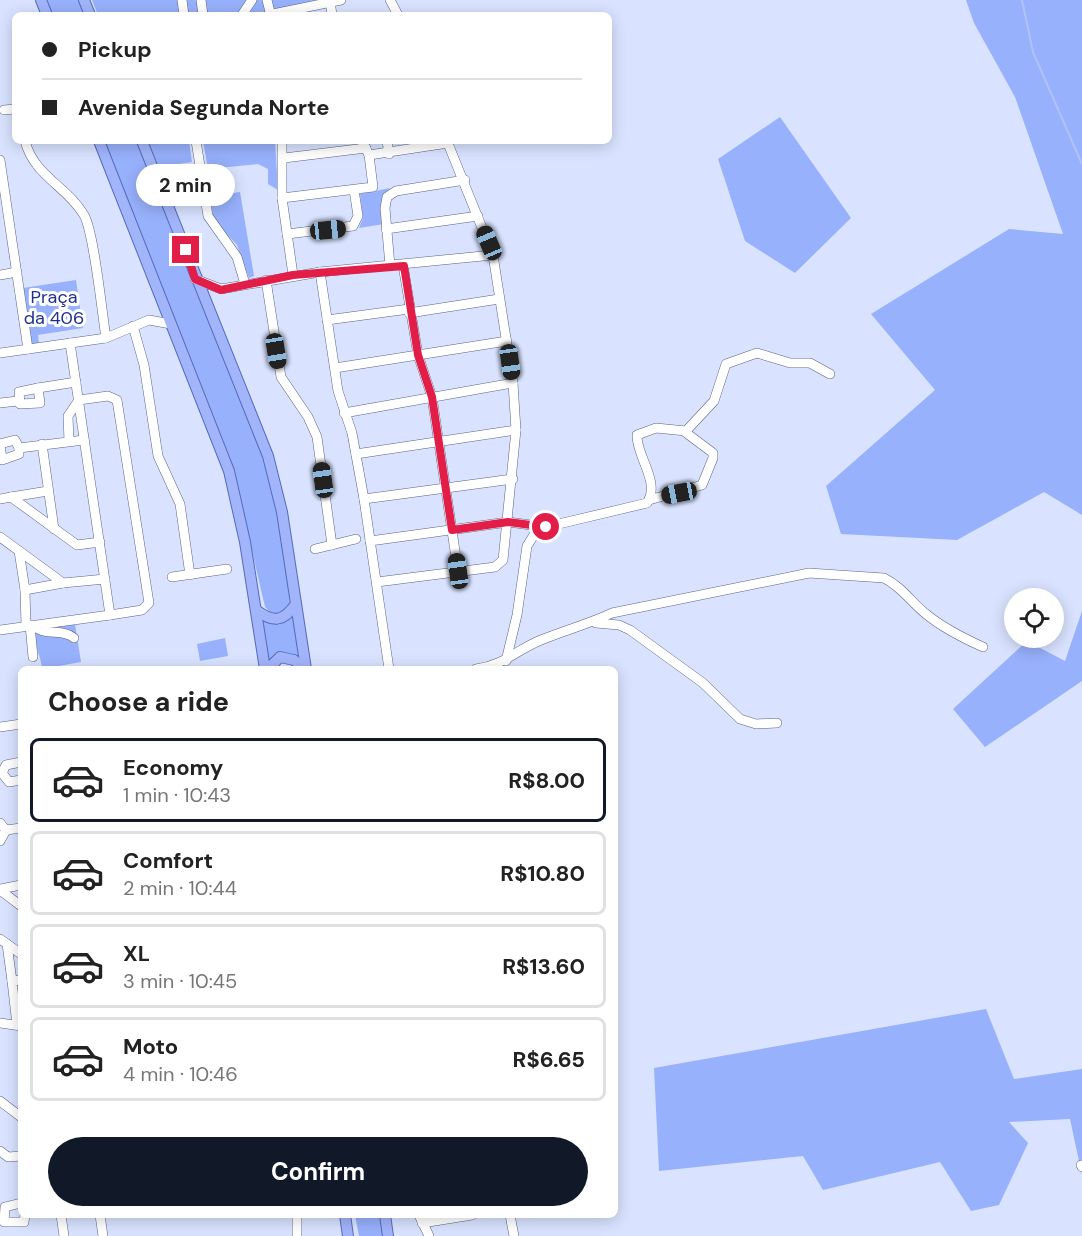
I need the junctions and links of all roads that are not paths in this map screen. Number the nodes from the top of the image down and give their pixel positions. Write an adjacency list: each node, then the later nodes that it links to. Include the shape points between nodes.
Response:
1 (341, 0): 2 (street)
2 (330, 2): 3 (street); 4 (street)
3 (269, 7)
4 (332, 12)
5 (12, 109): 6 (street)
6 (4, 110)
7 (26, 144): 46 (street, via 37,168 74,202 88,223)
8 (100, 144): 39 (main road)
9 (143, 144): 34 (main road)
10 (196, 144): 36 (street, via 208,216 237,257)
11 (282, 144): 17 (street)
12 (387, 144): 16 (street)
13 (438, 144): 16 (street)
14 (449, 144): 19 (street)
15 (366, 148): 16 (street); 17 (street); 20 (street, via 373,187)
16 (389, 154)
17 (284, 158): 21 (street)
18 (0, 160): 25 (street)
19 (465, 180): 22 (street); 23 (street, via 390,194 385,201)
20 (354, 190): 21 (street); 24 (street, via 358,216 352,226)
21 (282, 198): 24 (street)
22 (478, 216): 23 (street); 27 (street)
23 (386, 229): 28 (street)
24 (287, 234): 33 (street)
25 (11, 236): 26 (street); 30 (street)
26 (0, 238)
27 (493, 255): 29 (street); 38 (street)
28 (390, 266): 29 (street); 31 (street)
29 (404, 266): 41 (street)
30 (17, 272): 32 (street); 49 (street)
31 (320, 272): 33 (street); 43 (street)
32 (0, 275)
33 (293, 275): 35 (street)
34 (195, 279): 37 (street); 40 (main road)
35 (266, 280): 36 (street); 86 (street, via 281,377 317,437)
36 (245, 284): 37 (street)
37 (221, 290): 40 (street)
38 (499, 300): 41 (street); 47 (street)
39 (163, 303): 42 (street); 44 (main road)
40 (206, 306): 97 (main road, via 268,456 282,512)
41 (409, 311): 43 (street); 51 (street)
42 (149, 320): 44 (street); 45 (street)
43 (327, 320): 52 (street)
44 (171, 324): 98 (main road, via 229,471)
45 (132, 326): 46 (street); 91 (street, via 144,365 158,456 180,504)
46 (106, 338): 48 (street)
47 (507, 341): 51 (street); 55 (street)
48 (70, 343): 49 (street); 54 (street)
49 (28, 349): 50 (street)
50 (0, 353)
51 (418, 355): 52 (street); 57 (street)
52 (335, 368): 61 (street)
53 (830, 374): 63 (street, via 810,363 790,363 757,353 732,361 724,367 714,401)
54 (76, 382): 56 (street); 59 (street)
55 (513, 382): 57 (street); 62 (street)
56 (38, 388): 58 (street, via 19,391); 58 (street, via 39,404 22,406)
57 (432, 397): 61 (street); 66 (street)
58 (18, 400): 60 (street)
59 (79, 400): 64 (street); 65 (street, via 68,416); 99 (street, via 108,396 119,404 149,603 142,610)
60 (0, 403)
61 (344, 412): 69 (street)
62 (516, 430): 66 (street); 71 (street)
63 (684, 432): 77 (street, via 656,428 637,435 650,480); 77 (street, via 713,453 702,485)
64 (84, 440): 65 (street); 85 (street)
65 (69, 441): 67 (street)
66 (439, 441): 69 (street); 72 (street)
67 (42, 444): 68 (street); 73 (street)
68 (19, 448): 70 (street, via 17,457); 70 (street, via 15,440 2,442)
69 (356, 454): 76 (street)
70 (1, 460)
71 (513, 479): 72 (street); 78 (street)
72 (446, 488): 76 (street); 81 (street)
73 (48, 491): 74 (street); 80 (street)
74 (11, 497): 75 (street); 80 (street)
75 (0, 499)
76 (364, 499): 84 (street)
77 (649, 500): 79 (street, via 555,526)
78 (508, 522): 79 (street); 81 (street); 90 (street, via 503,560 499,564)
79 (538, 527): 106 (street, via 526,546)
80 (54, 529): 85 (street, via 77,545)
81 (452, 530): 84 (street); 90 (street)
82 (0, 537): 88 (street)
83 (356, 539): 86 (street)
84 (370, 541): 94 (street)
85 (100, 542): 93 (street)
86 (332, 544): 87 (street)
87 (315, 549)
88 (19, 551): 95 (street); 96 (street)
89 (227, 569): 91 (street)
90 (458, 571): 94 (street)
91 (190, 575): 92 (street)
92 (172, 577)
93 (105, 579): 95 (street); 99 (street)
94 (377, 582): 111 (street)
95 (63, 583): 96 (street)
96 (25, 590): 101 (street)
97 (296, 604): 98 (main road, via 279,620); 110 (main road)
98 (256, 610): 107 (main road)
99 (110, 615): 101 (street)
100 (593, 623): 104 (street, via 612,613 779,578 809,573 867,575 894,583 926,614 958,636); 106 (street, via 540,640); 113 (street, via 630,630 703,682 740,719 756,724)
101 (30, 625): 102 (street); 103 (street); 105 (street)
102 (0, 630)
103 (74, 638)
104 (983, 647)
105 (33, 657)
106 (506, 661): 112 (street)
107 (265, 666)
108 (270, 666): 109 (main road, via 280,657)
109 (302, 666)
110 (306, 666)
111 (389, 666)
112 (487, 666)
113 (777, 723)
114 (18, 724): 115 (street)
115 (0, 727)
116 (18, 763): 117 (street, via 6,765)
117 (1, 773): 118 (street, via 9,782)
118 (18, 780)
119 (3, 826): 120 (street); 121 (street)
120 (18, 828)
121 (0, 841)
122 (18, 886): 123 (street)
123 (0, 890): 124 (street)
124 (18, 904)
125 (4, 941): 126 (street); 127 (street)
126 (18, 952)
127 (16, 981): 128 (street)
128 (18, 1011)
129 (0, 1023): 130 (street)
130 (18, 1026)
131 (0, 1090): 132 (street)
132 (1, 1102): 133 (street)
133 (18, 1115)
134 (0, 1151): 135 (street)
135 (4, 1158)
136 (18, 1204): 137 (street, via 5,1207)
137 (1, 1216): 138 (street, via 7,1224 24,1222)
138 (25, 1218)
139 (64, 1218): 146 (street)
140 (100, 1218): 147 (street)
141 (297, 1218): 148 (street)
142 (345, 1218): 149 (main road)
143 (385, 1218): 150 (main road)
144 (511, 1218): 152 (street)
145 (420, 1219): 151 (street)
146 (64, 1236)
147 (103, 1236)
148 (297, 1236)
149 (348, 1236)
150 (388, 1236)
151 (429, 1236)
152 (514, 1236)

